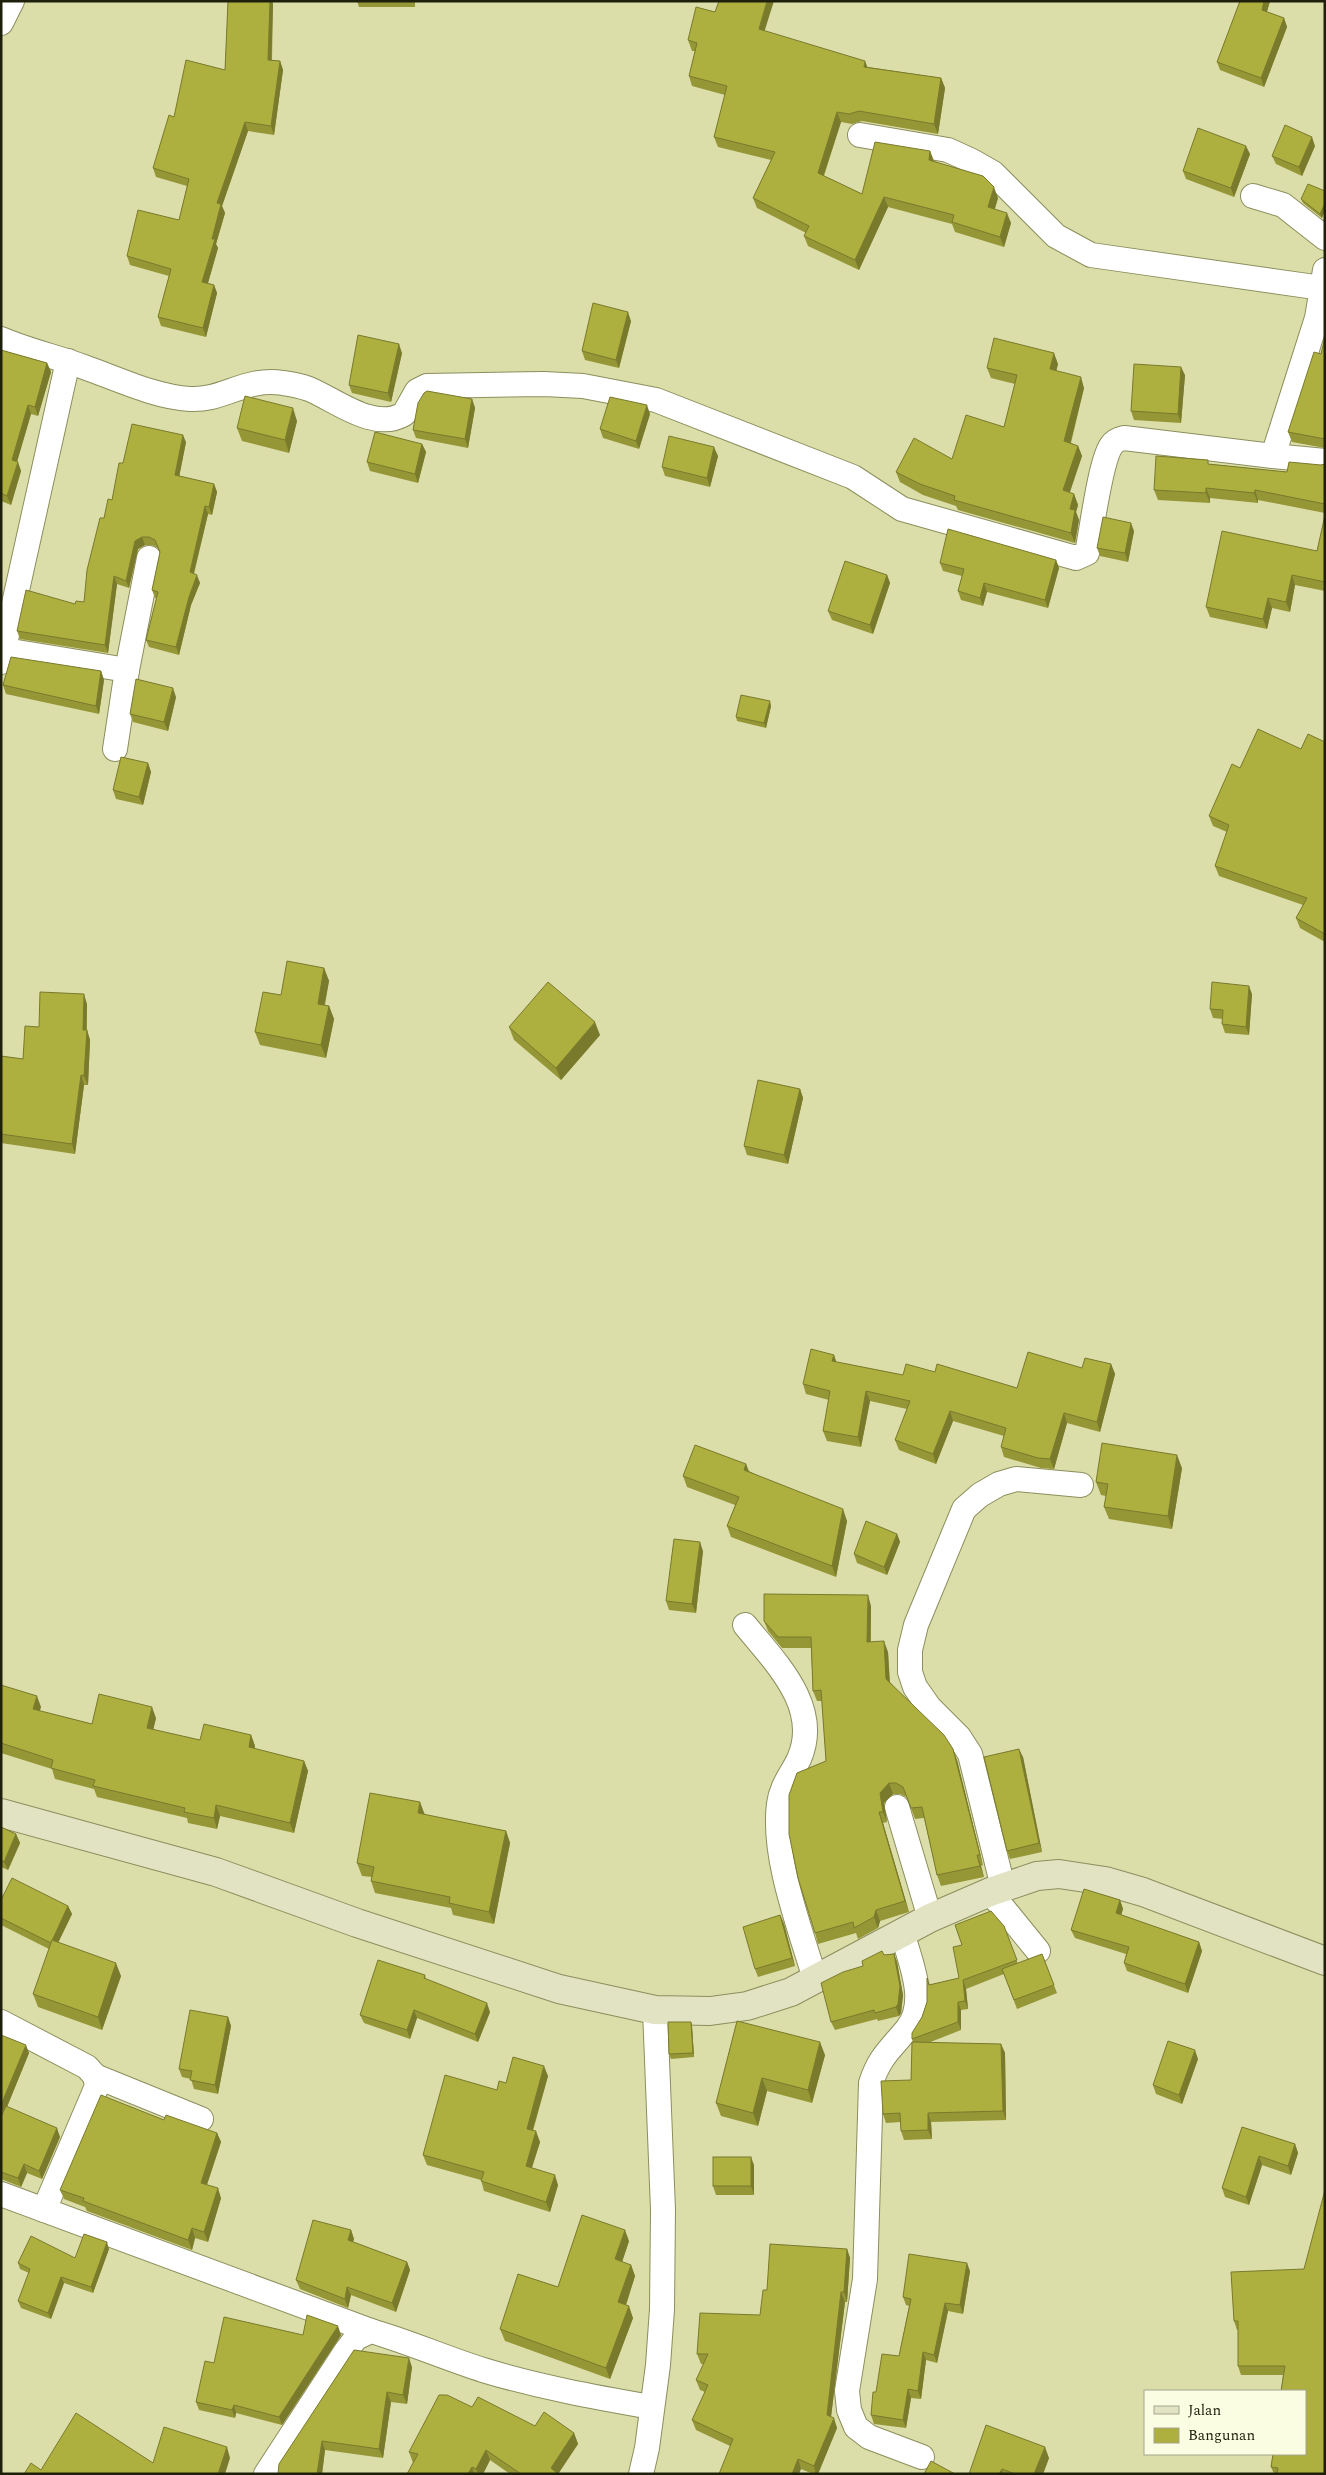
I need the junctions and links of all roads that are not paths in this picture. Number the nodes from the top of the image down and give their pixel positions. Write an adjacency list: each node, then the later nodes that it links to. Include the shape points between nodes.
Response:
1 (12, 1): 2 (street)
2 (1, 23)
3 (860, 135): 6 (street, via 948,150 972,161 994,173 1056,236 1091,255)
4 (1253, 196): 5 (street, via 1283,204)
5 (1325, 238)
6 (1323, 279): 9 (street, via 1317,318)
7 (1, 340): 8 (street)
8 (68, 361): 9 (street, via 171,396 191,399 210,398 257,382 282,383 308,389 356,413 376,418 404,414 417,392 427,386 544,384 625,393 656,400 816,461 853,477 902,509 1076,558 1087,553 1110,446 1119,439); 12 (street)
9 (1273, 456): 10 (street)
10 (1325, 461)
11 (149, 558): 13 (street)
12 (3, 656): 13 (street)
13 (127, 670): 14 (street)
14 (115, 749)
15 (1081, 1485): 19 (street, via 1016,1479 980,1494 964,1509 916,1625 910,1650 910,1672 915,1687 970,1754)
16 (745, 1626): 24 (street, via 796,1692 805,1716 804,1741 799,1758 784,1784 779,1803 779,1830 792,1901)
17 (897, 1807): 20 (street)
18 (1, 1812): 25 (street, via 216,1872 357,1924 559,1989)
19 (997, 1890): 20 (street); 22 (street); 23 (street, via 1036,1876 1059,1874 1105,1880)
20 (930, 1918): 21 (street)
21 (902, 1932): 24 (street); 33 (street, via 918,1995 916,2012 908,2028 888,2048 870,2083 865,2279 847,2391 849,2410 856,2427 869,2437)
22 (1038, 1950)
23 (1325, 1961)
24 (815, 1978): 25 (street, via 791,1992 747,2006 710,2011)
25 (655, 2010): 32 (street, via 663,2250 658,2365)
26 (1, 2022): 27 (street, via 87,2068)
27 (95, 2076): 28 (street); 30 (street, via 97,2086)
28 (201, 2119)
29 (1, 2194): 30 (street)
30 (44, 2210): 31 (street)
31 (371, 2331): 32 (street, via 500,2374 570,2393); 34 (street, via 356,2338 346,2351)
32 (651, 2407): 35 (street)
33 (922, 2457)
34 (266, 2474)
35 (641, 2474)

